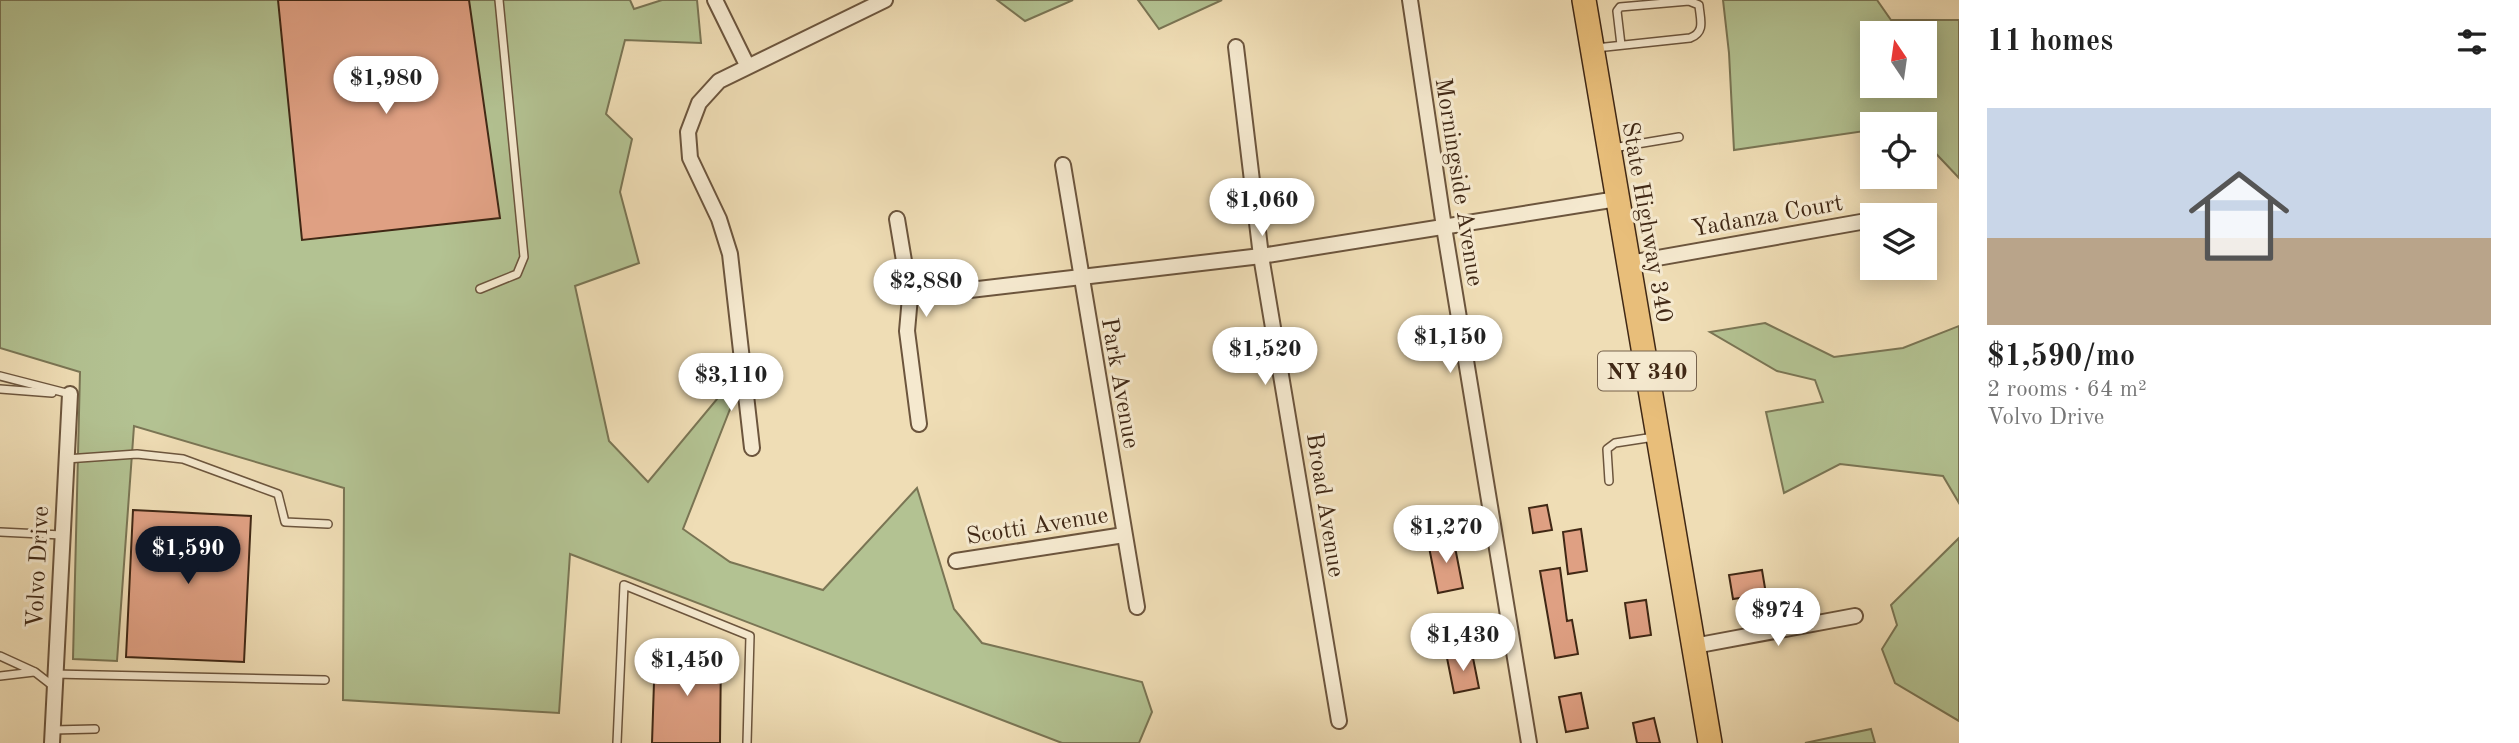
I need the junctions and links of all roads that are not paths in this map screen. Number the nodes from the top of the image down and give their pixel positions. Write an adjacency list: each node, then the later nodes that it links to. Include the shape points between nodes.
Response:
1 (499, 0): 20 (lane, via 524,257 517,274)
2 (715, 0): 9 (street)
3 (886, 0): 9 (street)
4 (1410, 0): 16 (street, Morningside Avenue)
5 (1584, 0): 8 (main road, State Highway 340 / NY 340)
6 (1621, 46): 6 (lane, via 1699,35 1699,5 1689,1 1620,7); 8 (lane)
7 (1236, 47): 17 (street, Broad Avenue)
8 (1592, 49): 11 (main road, State Highway 340 / NY 340)
9 (747, 65): 27 (street, via 719,81 699,103 688,132 690,158 730,254)
10 (1679, 136): 11 (lane)
11 (1609, 149): 13 (main road, State Highway 340 / NY 340)
12 (1063, 165): 19 (street, Park Avenue)
13 (1618, 199): 16 (street); 18 (main road, State Highway 340 / NY 340)
14 (897, 219): 21 (street)
15 (1860, 222): 18 (street, Yadanza Court)
16 (1444, 227): 17 (street); 48 (street, Morningside Avenue)
17 (1261, 256): 19 (street); 43 (street, Broad Avenue)
18 (1629, 263): 26 (main road, State Highway 340 / NY 340)
19 (1080, 277): 21 (street); 33 (street, Park Avenue)
20 (480, 289)
21 (910, 297): 25 (street, via 907,331)
22 (0, 376): 24 (lane)
23 (0, 389): 24 (lane)
24 (70, 394): 28 (street, Volvo Drive)
25 (919, 424)
26 (1658, 437): 29 (lane, via 1615,443 1606,449); 37 (main road, State Highway 340 / NY 340)
27 (752, 448)
28 (66, 459): 30 (lane, via 137,454 183,458 278,494 285,522); 32 (street, Volvo Drive)
29 (1609, 481)
30 (328, 524)
31 (0, 532): 32 (lane)
32 (62, 535): 41 (street, Volvo Drive)
33 (1124, 535): 34 (street, Scotti Avenue); 35 (street, Park Avenue)
34 (956, 561)
35 (1137, 607)
36 (1855, 616): 37 (street)
37 (1694, 646): 49 (main road, State Highway 340 / NY 340)
38 (0, 656): 39 (lane)
39 (35, 672): 40 (lane); 41 (lane)
40 (0, 677)
41 (53, 680): 42 (lane); 45 (street, Volvo Drive)
42 (325, 680)
43 (1339, 721)
44 (95, 729): 45 (lane)
45 (52, 736)
46 (617, 743): 47 (lane, via 624,585 750,636)
47 (747, 743)
48 (1529, 743)
49 (1710, 743)

